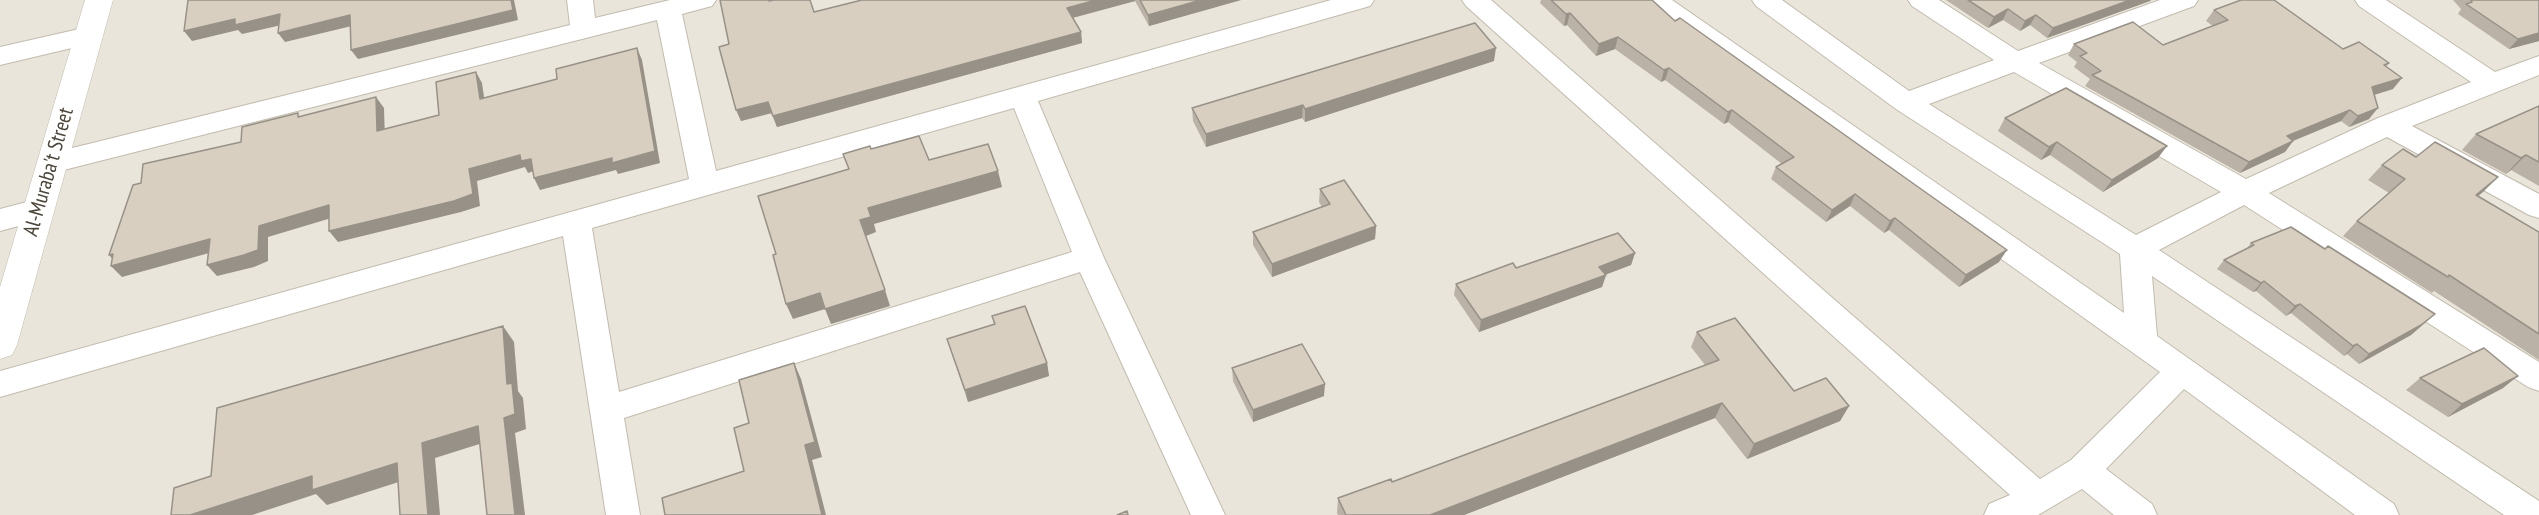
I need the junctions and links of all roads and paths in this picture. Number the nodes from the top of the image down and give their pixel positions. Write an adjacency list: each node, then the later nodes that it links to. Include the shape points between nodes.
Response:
1 (99, 0): 13 (street, Al-Muraba't Street)
2 (580, 0): 12 (street)
3 (703, 0): 11 (street)
4 (1361, 0): 18 (street)
5 (1475, 0): 37 (street)
6 (1655, 0): 30 (street)
7 (1765, 0): 19 (street)
8 (1921, 0): 15 (street)
9 (2368, 0): 17 (street)
10 (2174, 1): 15 (street)
11 (668, 9): 12 (street); 22 (street)
12 (584, 30): 21 (street)
13 (88, 36): 14 (street); 21 (street, Al-Muraba't Street)
14 (0, 56)
15 (2016, 62): 19 (street); 23 (street)
16 (2539, 65): 17 (street)
17 (2494, 84): 20 (street)
18 (1023, 96): 22 (street); 29 (street)
19 (1906, 102): 28 (street)
20 (2388, 125): 23 (street); 24 (street)
21 (52, 163): 25 (street, Al-Muraba't Street)
22 (705, 186): 27 (street)
23 (2244, 192): 28 (street); 33 (street)
24 (2539, 207)
25 (38, 210): 26 (street); 31 (street, Al-Muraba't Street)
26 (0, 220)
27 (576, 222): 34 (street); 35 (street)
28 (2135, 249): 30 (street); 43 (street)
29 (1089, 258): 35 (street); 39 (street)
30 (2142, 342): 32 (street)
31 (0, 345)
32 (2182, 370): 36 (street); 42 (street)
33 (2539, 378)
34 (0, 384)
35 (606, 410): 38 (street)
36 (2083, 470): 37 (street); 41 (street)
37 (2038, 499): 40 (street)
38 (623, 515)
39 (1208, 515)
40 (2001, 515)
41 (2140, 515)
42 (2382, 515)
43 (2532, 515)

